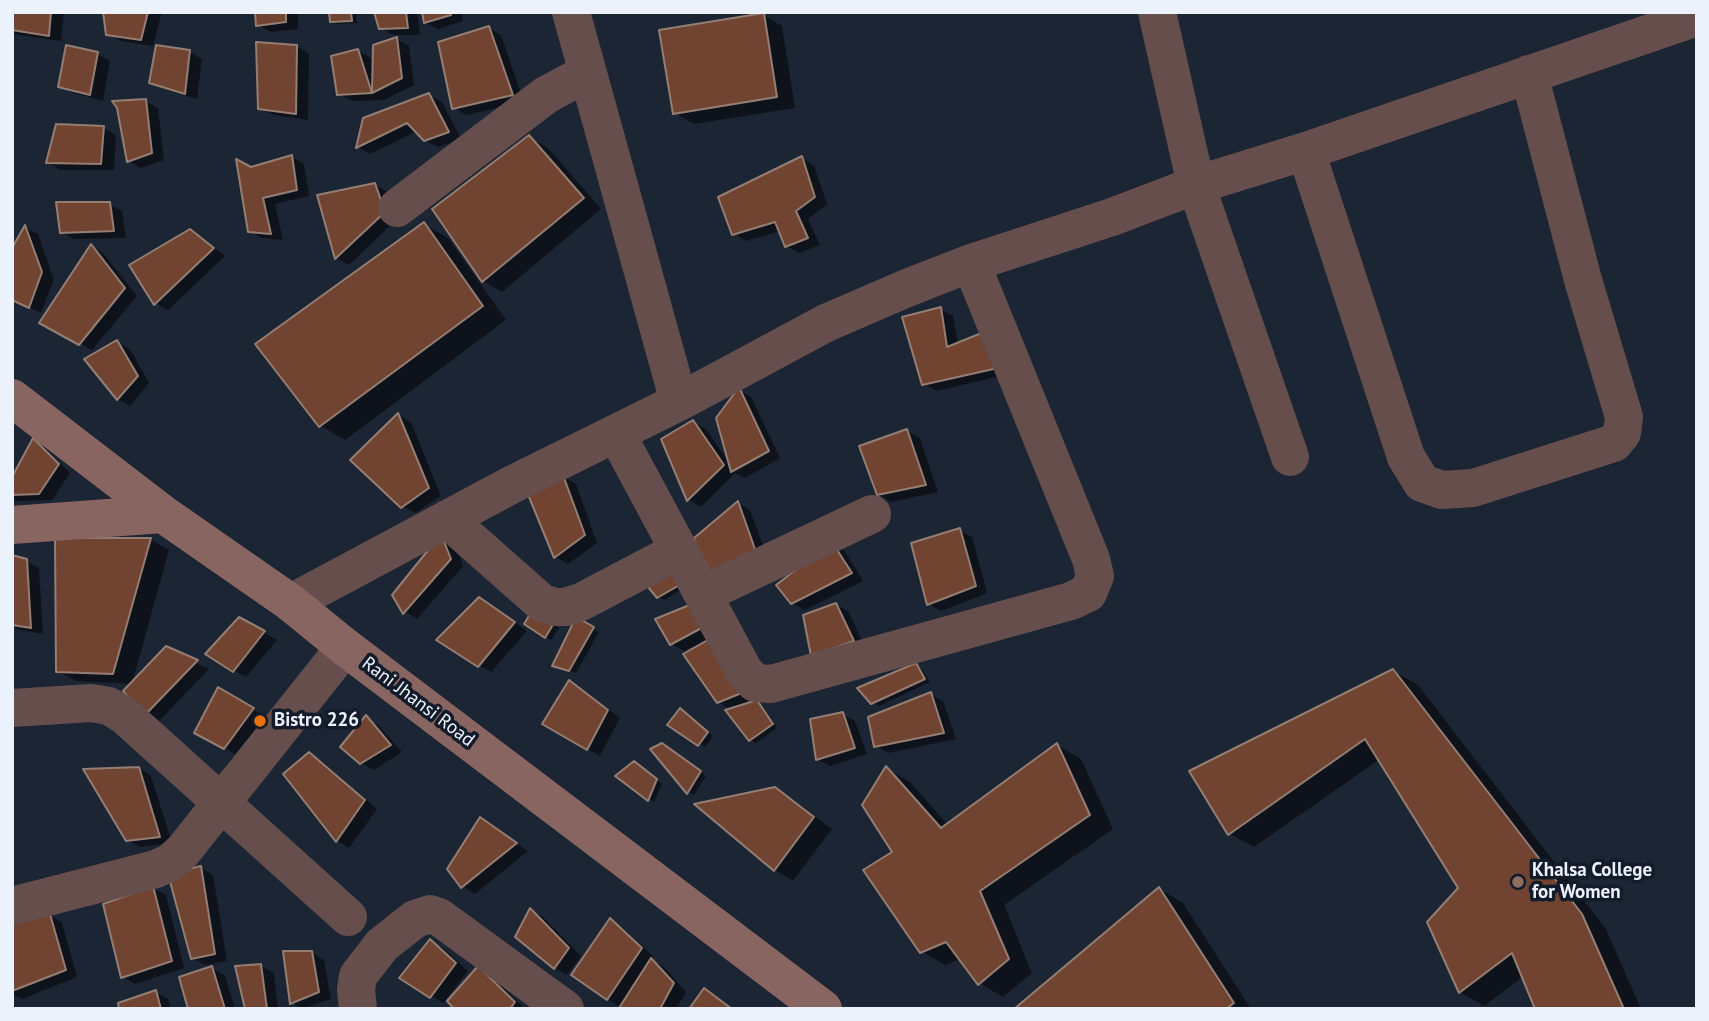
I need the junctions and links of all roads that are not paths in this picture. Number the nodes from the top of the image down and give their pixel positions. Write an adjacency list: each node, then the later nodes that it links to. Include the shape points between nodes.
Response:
1 (570, 12): 4 (street)
2 (1157, 12): 7 (street)
3 (1697, 17): 5 (street)
4 (587, 73): 8 (street, via 546,95); 11 (street)
5 (1529, 74): 6 (street); 6 (street, via 1624,417 1622,433 1614,443 1473,488 1442,490 1422,483 1406,457)
6 (1306, 151): 7 (street)
7 (1196, 185): 9 (street); 13 (street)
8 (397, 208)
9 (971, 263): 11 (street, via 826,323); 19 (street, via 1091,559 1095,576 1088,593 771,684 755,683 744,671)
10 (12, 398): 14 (street, Rani Jhansi Road)
11 (679, 402): 12 (street)
12 (615, 433): 16 (street); 18 (street)
13 (1290, 457)
14 (163, 514): 17 (street); 20 (street, Rani Jhansi Road)
15 (872, 514): 19 (street)
16 (447, 519): 18 (street, via 542,603 555,607 580,602); 20 (street)
17 (12, 525)
18 (678, 551): 19 (street)
19 (703, 594)
20 (292, 603): 21 (street, Rani Jhansi Road)
21 (345, 647): 23 (street); 28 (street, Rani Jhansi Road)
22 (12, 708): 23 (street, via 109,706)
23 (221, 802): 24 (street, via 171,862); 25 (street)
24 (12, 906)
25 (348, 917)
26 (358, 1009): 27 (street, via 359,976 382,945 415,919 430,914)
27 (565, 1009)
28 (823, 1009)

